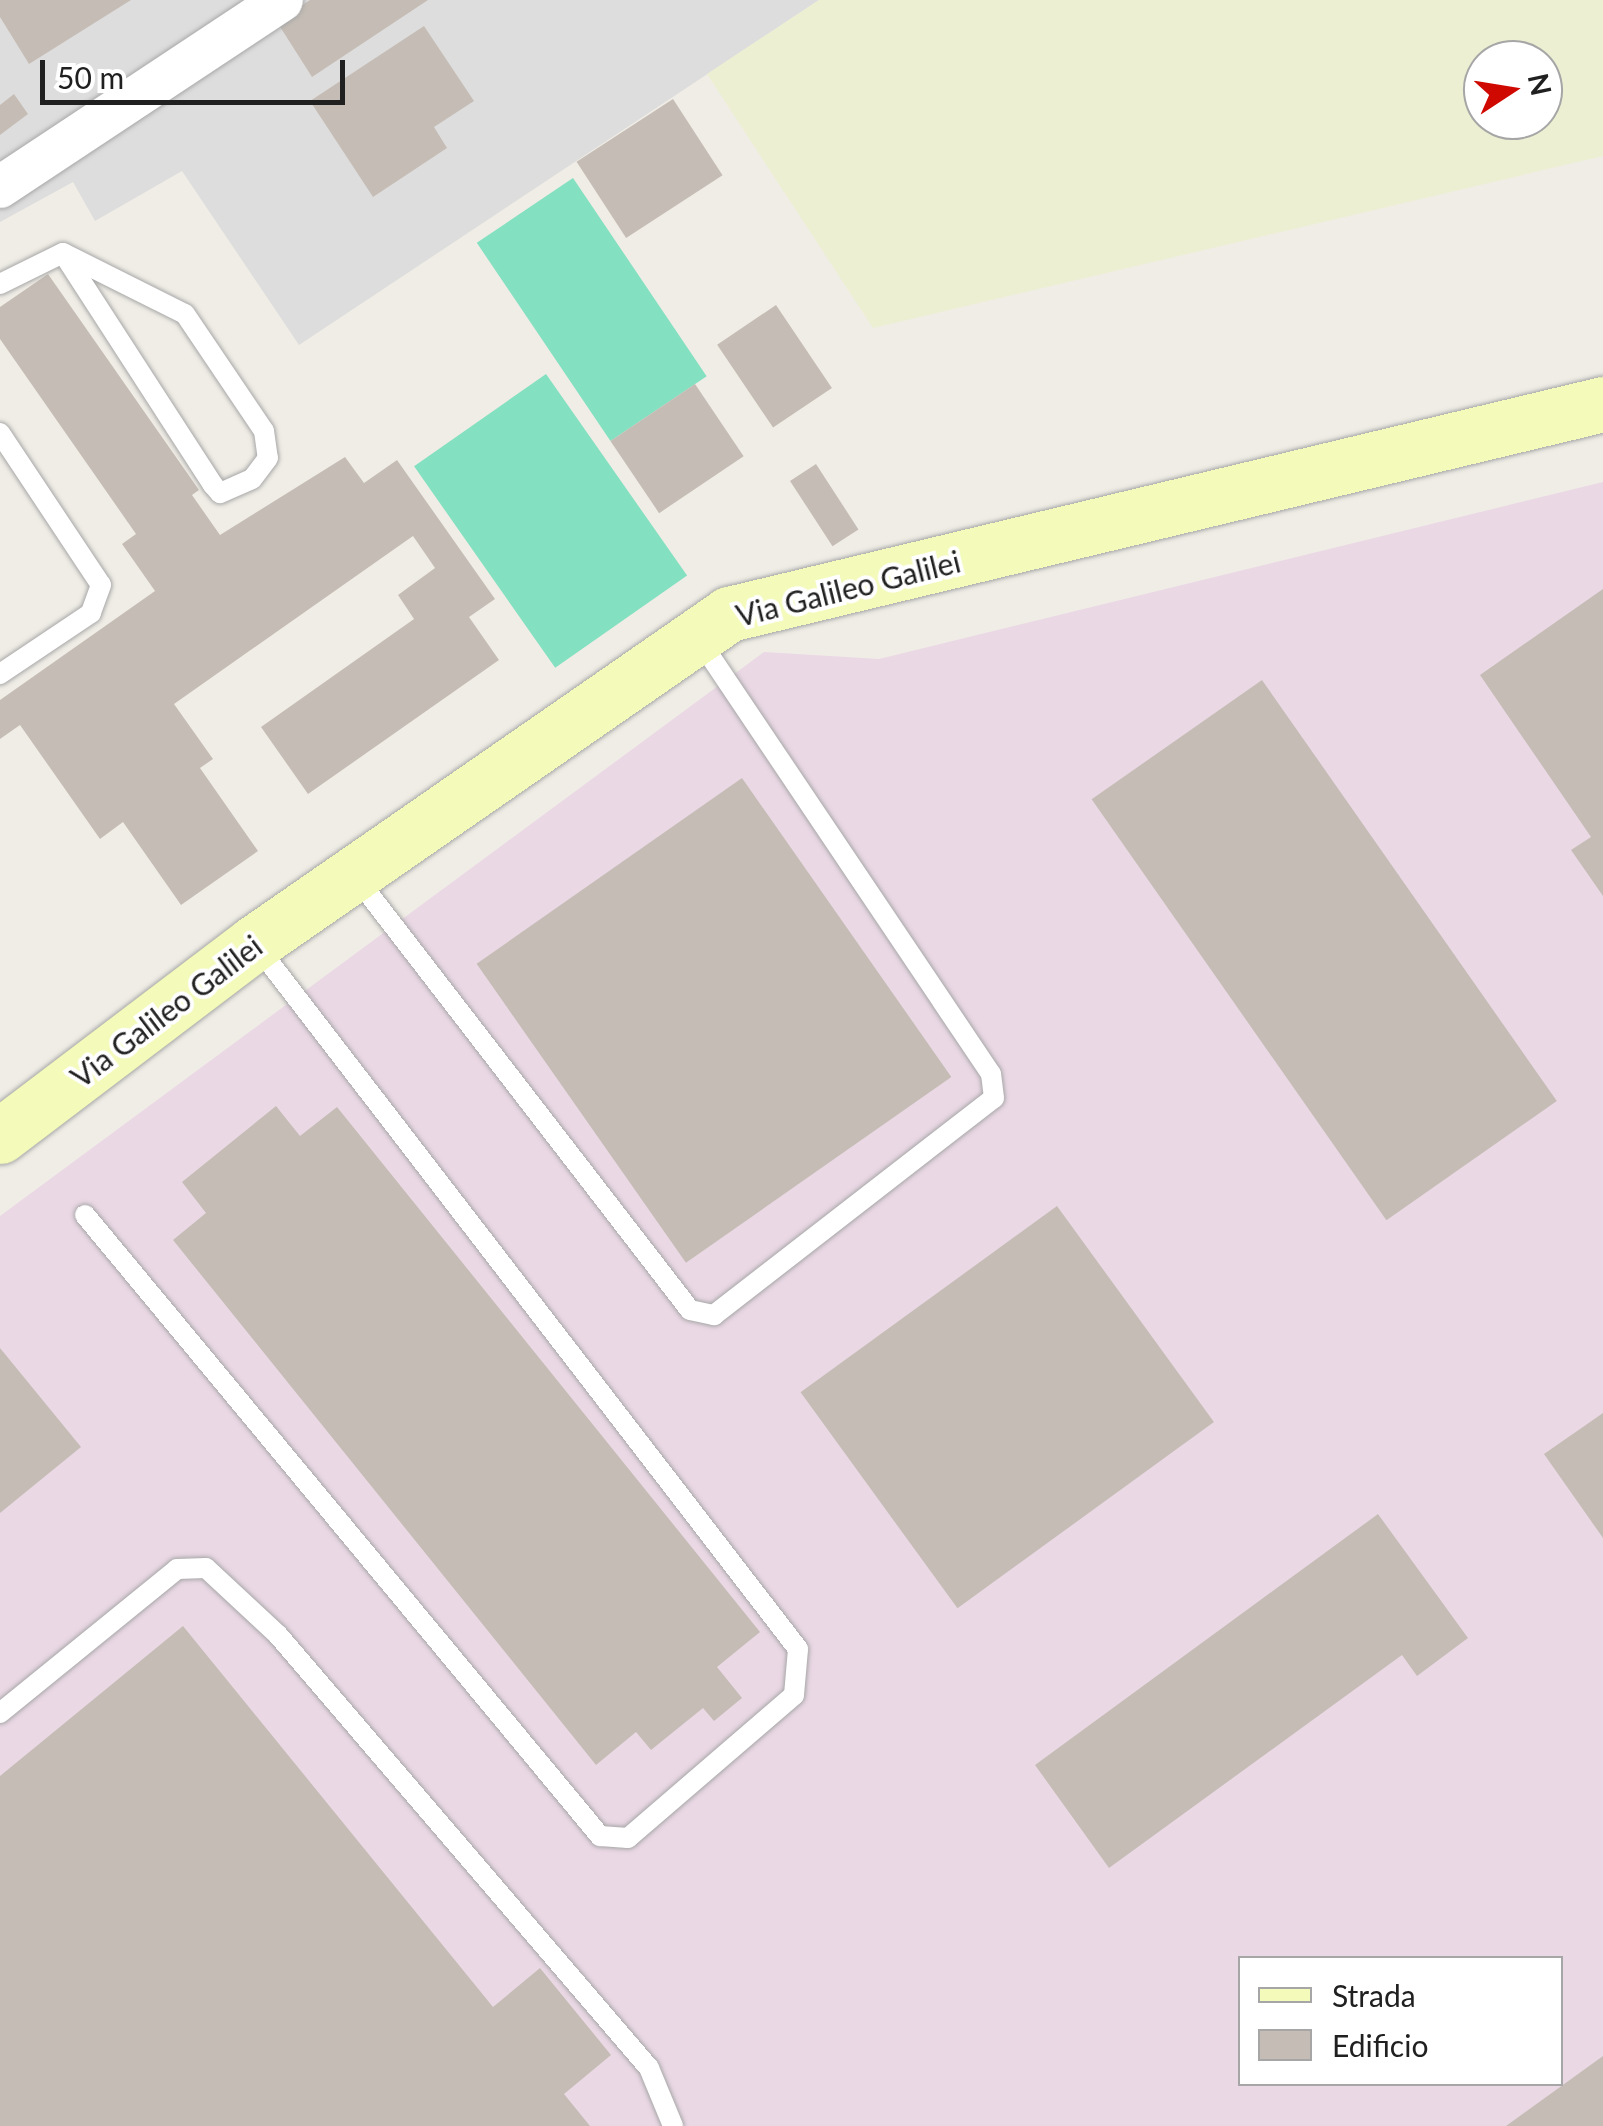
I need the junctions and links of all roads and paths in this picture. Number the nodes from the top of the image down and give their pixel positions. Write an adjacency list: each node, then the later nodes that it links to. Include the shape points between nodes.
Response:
1 (282, 0): 2 (street)
2 (0, 187)
3 (64, 253): 3 (lane, via 185,314 264,430 268,458 252,479 220,492 213,484); 4 (lane)
4 (0, 284)
5 (1603, 404): 7 (street, Via Galileo Galilei, via 729,614)
6 (0, 433): 8 (lane, via 101,585 91,613)
7 (697, 636): 9 (street, Via Galileo Galilei); 9 (lane, via 991,1074 994,1098 714,1315 690,1310)
8 (0, 674)
9 (354, 874): 10 (street, Via Galileo Galilei)
10 (254, 943): 11 (street, Via Galileo Galilei); 12 (lane, via 798,1649 794,1695 628,1838 600,1836)
11 (0, 1136)
12 (85, 1215)
13 (0, 1713): 14 (lane, via 177,1569 206,1568 278,1634 649,2068)
14 (672, 2126)

